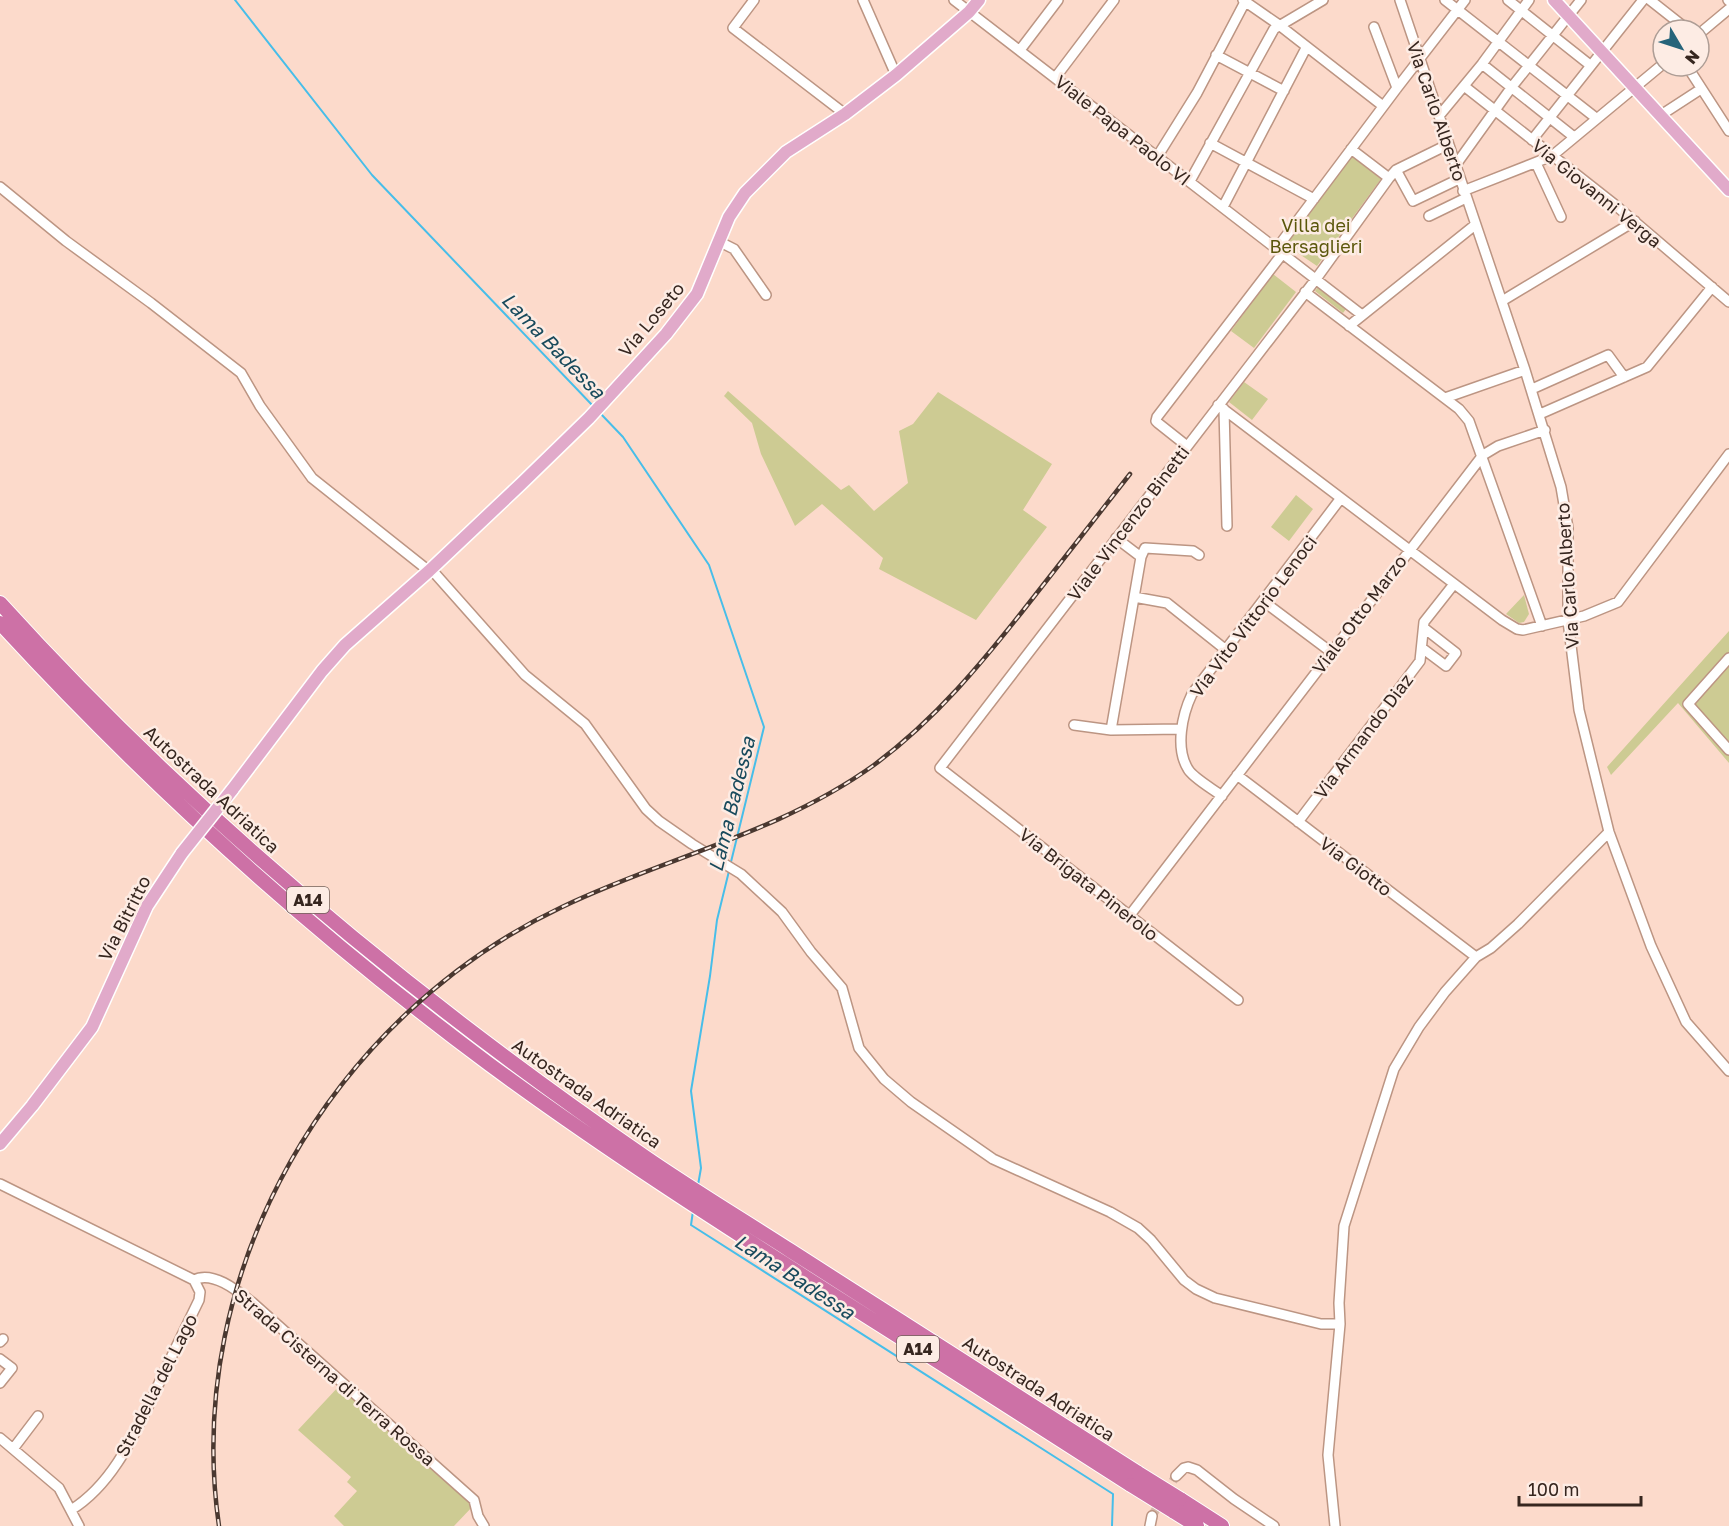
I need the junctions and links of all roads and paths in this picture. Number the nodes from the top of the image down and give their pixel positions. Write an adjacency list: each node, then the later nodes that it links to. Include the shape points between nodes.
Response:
1 (754, 0): 51 (street, via 733,28)
2 (863, 0): 39 (street)
3 (979, 0): 21 (main road, Via Loseto)
4 (1058, 0): 30 (street)
5 (1114, 0): 40 (street)
6 (1245, 0): 25 (street); 32 (street)
7 (1323, 0): 25 (street)
8 (1445, 0): 19 (street)
9 (1466, 0): 19 (street)
10 (1508, 0): 20 (street)
11 (1529, 0): 20 (street)
12 (1554, 0): 22 (main road)
13 (1581, 0): 22 (street)
14 (1642, 0): 31 (street)
15 (1650, 0): 23 (street)
16 (955, 1): 21 (street, Viale Papa Paolo VI)
17 (1402, 2): 33 (street, Via Carlo Alberto)
18 (1729, 9): 24 (street)
19 (1458, 10): 28 (street); 33 (street)
20 (1521, 10): 27 (street); 28 (street)
21 (965, 16): 30 (street, Viale Papa Paolo VI); 39 (main road, Via Loseto)
22 (1568, 16): 27 (street); 31 (main road)
23 (1673, 18)
24 (1711, 24)
25 (1279, 25): 29 (street); 37 (street)
26 (1374, 27): 44 (street)
27 (1552, 35): 35 (street); 36 (street)
28 (1498, 40): 34 (street); 35 (street)
29 (1306, 48): 47 (street); 49 (street)
30 (1020, 50): 40 (street, Viale Papa Paolo VI)
31 (1602, 52): 36 (street); 43 (main road)
32 (1216, 55): 37 (street); 63 (street)
33 (1419, 59): 44 (street); 53 (street, Via Carlo Alberto)
34 (1482, 64): 42 (street); 45 (street)
35 (1529, 65): 45 (street); 48 (street)
36 (1590, 65): 48 (street)
37 (1250, 72): 47 (street); 59 (street)
38 (1651, 73): 43 (street)
39 (896, 75): 51 (main road, Via Loseto)
40 (1054, 78): 63 (street, Viale Papa Paolo VI)
41 (1695, 78): 46 (street)
42 (1464, 86): 50 (street, Via Giovanni Verga); 53 (street)
43 (1634, 87): 52 (main road); 55 (street)
44 (1397, 88): 49 (street)
45 (1511, 88): 50 (street); 54 (street)
46 (1701, 88): 52 (street); 56 (street)
47 (1284, 91): 64 (street)
48 (1567, 94): 54 (street); 55 (street)
49 (1383, 106): 61 (street)
50 (1494, 111): 58 (street, Via Giovanni Verga); 66 (street)
51 (845, 114): 80 (main road, Via Loseto, via 764,172 736,204)
52 (1661, 115): 71 (main road)
53 (1440, 116): 60 (street, Via Carlo Alberto)
54 (1549, 117): 57 (street); 58 (street)
55 (1596, 118): 57 (street)
56 (1729, 131)
57 (1574, 136): 62 (street)
58 (1532, 140): 62 (street, Via Giovanni Verga)
59 (1210, 143): 64 (street); 70 (street)
60 (1447, 145): 66 (street, Via Carlo Alberto); 67 (street)
61 (1351, 149): 68 (street); 74 (street)
62 (1552, 156): 65 (street); 78 (street, Via Giovanni Verga)
63 (1157, 157): 70 (street, Viale Papa Paolo VI)
64 (1245, 163): 74 (street); 75 (street)
65 (1536, 163): 73 (street); 77 (street)
66 (1455, 166): 69 (street, Via Carlo Alberto)
67 (1396, 170): 68 (street, Viale Vincenzo Binetti); 69 (street, via 1413,201)
68 (1389, 178): 82 (street, Viale Vincenzo Binetti)
69 (1459, 178): 73 (street, Via Carlo Alberto)
70 (1190, 182): 75 (street, Viale Papa Paolo VI)
71 (1727, 183)
72 (0, 187): 106 (street, via 241,373 312,478)
73 (1465, 194): 76 (street); 79 (street, Via Carlo Alberto)
74 (1314, 199): 81 (street)
75 (1223, 207): 81 (street, Viale Papa Paolo VI)
76 (1429, 216)
77 (1561, 217)
78 (1635, 221): 83 (street, Via Giovanni Verga); 86 (street)
79 (1475, 225): 86 (street, Via Carlo Alberto); 88 (street)
80 (718, 241): 85 (street, via 734,249); 106 (main road, Via Loseto, via 698,294 666,334 589,418)
81 (1280, 251): 82 (street, Viale Papa Paolo VI); 97 (street, via 1157,417 1156,421)
82 (1316, 279): 84 (street, Viale Vincenzo Binetti); 88 (street, Viale Papa Paolo VI)
83 (1712, 287): 87 (street, Via Giovanni Verga); 91 (street, via 1647,368)
84 (1305, 292): 89 (street); 94 (street, Viale Vincenzo Binetti)
85 (766, 295)
86 (1502, 301): 90 (street, Via Carlo Alberto)
87 (1729, 302)
88 (1362, 315): 89 (street)
89 (1349, 326): 93 (street)
90 (1525, 370): 92 (street, Via Carlo Alberto); 93 (street)
91 (1624, 377): 92 (street, via 1608,355); 95 (street)
92 (1532, 389): 95 (street, Via Carlo Alberto)
93 (1445, 398): 99 (street, via 1469,421)
94 (1221, 407): 97 (street, Viale Vincenzo Binetti); 100 (street); 101 (street)
95 (1540, 414): 96 (street, Via Carlo Alberto)
96 (1545, 430): 99 (street); 111 (street, Via Carlo Alberto, via 1568,528)
97 (1186, 446): 102 (street, Viale Vincenzo Binetti)
98 (1729, 454): 111 (street, via 1618,602)
99 (1483, 455): 103 (street, Viale Otto Marzo); 113 (street)
100 (1341, 498): 103 (street); 109 (street, Via Vito Vittorio Lenoci)
101 (1227, 526)
102 (1116, 538): 105 (street); 126 (street, Viale Vincenzo Binetti)
103 (1409, 549): 107 (street); 117 (street, Viale Otto Marzo)
104 (1199, 555): 105 (street, via 1193,550 1145,548)
105 (1141, 557): 108 (street)
106 (430, 570): 118 (main road, Via Loseto); 139 (street, via 525,675 585,724 646,809 741,874 782,912 842,988 859,1048 884,1079 911,1102 993,1159 1138,1228 1196,1289 1215,1298 1321,1324)
107 (1454, 584): 113 (street, via 1517,629); 114 (street, Via Armando Diaz, via 1424,622)
108 (1134, 597): 116 (street, via 1167,603); 122 (street)
109 (1263, 601): 116 (street, Via Vito Vittorio Lenoci); 117 (street)
110 (0, 603): 136 (highway, Autostrada Adriatica / A14, via 182,788 311,903 412,987)
111 (1568, 621): 113 (street); 130 (street, Via Carlo Alberto, via 1579,710)
112 (0, 623): 136 (highway, Autostrada Adriatica / A14, via 151,777 314,924 481,1058)
113 (1542, 626)
114 (1424, 628): 115 (street, Via Armando Diaz); 115 (street, via 1456,652 1446,666)
115 (1422, 648): 129 (street, Via Armando Diaz, via 1420,661)
116 (1226, 650): 121 (street, Via Vito Vittorio Lenoci, via 1192,694)
117 (1331, 652): 127 (street, Viale Otto Marzo)
118 (334, 657): 135 (main road, Via Bitritto, bridge, via 182,853 147,906 92,1027)
119 (1729, 658): 124 (street, via 1688,704)
120 (1074, 725): 122 (street)
121 (1181, 729): 122 (street); 128 (street, Via Vito Vittorio Lenoci, via 1189,772)
122 (1111, 730)
123 (1729, 732): 124 (street)
124 (1721, 741): 125 (street)
125 (1729, 750)
126 (940, 768): 131 (street, Via Brigata Pinerolo)
127 (1237, 775): 128 (street, Viale Otto Marzo); 129 (street, Via Giotto)
128 (1222, 796): 131 (street, Viale Otto Marzo)
129 (1298, 822): 132 (street, Via Giotto)
130 (1610, 832): 132 (street, via 1518,924); 134 (street, Via Carlo Alberto, via 1651,946 1686,1022)
131 (1130, 915): 133 (street, Via Brigata Pinerolo)
132 (1476, 957): 139 (street, via 1419,1027 1394,1069 1344,1226)
133 (1238, 1000)
134 (1729, 1071)
135 (0, 1143)
136 (644, 1165): 146 (highway, Autostrada Adriatica / A14, bridge, via 713,1201 1138,1473); 146 (highway, Autostrada Adriatica / A14, bridge, via 705,1213 1131,1485)
137 (0, 1184): 138 (street, Strada Cisterna di Terra Rossa)
138 (194, 1280): 147 (street, Stradella del Lago, via 199,1300 126,1450 110,1474); 149 (street, Strada Cisterna di Terra Rossa, via 198,1277 221,1282 253,1303 474,1500)
139 (1340, 1324): 153 (street, via 1328,1455)
140 (0, 1359): 141 (street, via 12,1368)
141 (0, 1383)
142 (38, 1416): 144 (street)
143 (0, 1438): 144 (street)
144 (13, 1449): 147 (street, via 59,1488)
145 (1176, 1476): 152 (street, via 1184,1468 1197,1470)
146 (1177, 1505): 150 (highway, Autostrada Adriatica / A14); 151 (highway, Autostrada Adriatica / A14)
147 (71, 1510): 148 (street)
148 (79, 1526)
149 (484, 1526)
150 (1197, 1526)
151 (1222, 1526)
152 (1274, 1526)
153 (1335, 1526)

